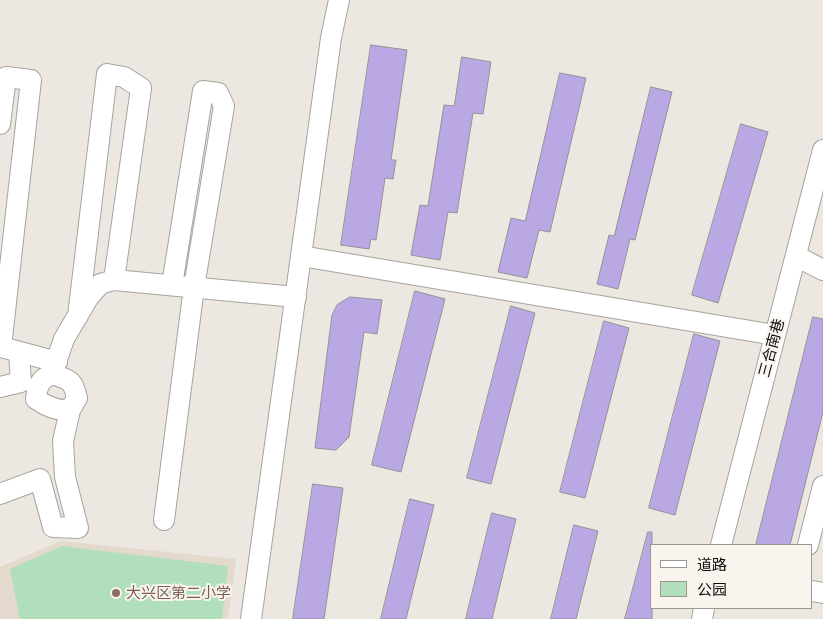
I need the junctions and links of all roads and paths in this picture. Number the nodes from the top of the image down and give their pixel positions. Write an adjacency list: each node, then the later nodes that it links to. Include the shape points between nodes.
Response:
1 (338, 0): 4 (street)
2 (0, 124): 13 (street, via 6,77 31,80 1,347)
3 (823, 150): 5 (street, 三合南巷)
4 (301, 256): 10 (street); 12 (street)
5 (796, 256): 6 (street); 12 (street, 三合南巷)
6 (823, 270)
7 (114, 280): 8 (street); 11 (street, via 100,284); 11 (street, via 140,88 124,77 107,74)
8 (172, 285): 9 (street); 9 (street, via 203,91 218,93 224,106)
9 (194, 287): 10 (street); 19 (street)
10 (296, 297): 22 (street)
11 (78, 316): 14 (street, via 64,339)
12 (775, 335): 20 (street, 三合南巷)
13 (19, 352): 14 (street); 15 (street, via 21,382)
14 (54, 368): 16 (street, via 74,386 77,398); 16 (street, via 43,378 36,399 59,411)
15 (0, 387)
16 (70, 410): 18 (street, via 63,441 65,477 78,528 53,527 40,478)
17 (823, 486): 21 (street)
18 (0, 494)
19 (164, 520)
20 (721, 544)
21 (808, 544)
22 (252, 619)

